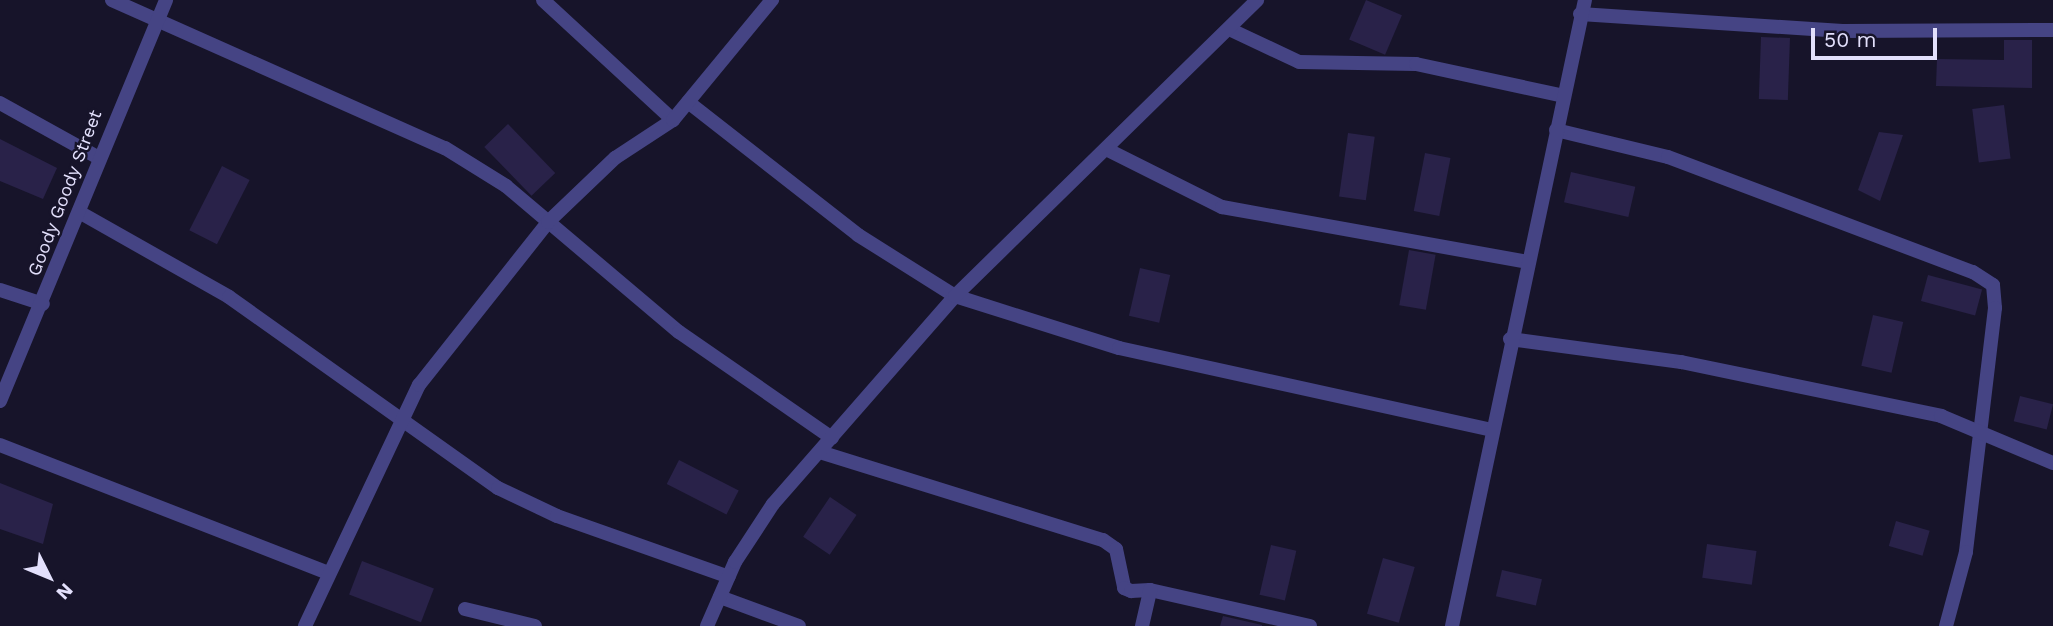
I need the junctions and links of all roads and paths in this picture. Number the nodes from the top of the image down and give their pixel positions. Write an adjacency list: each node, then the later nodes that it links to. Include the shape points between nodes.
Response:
1 (112, 0): 7 (street)
2 (166, 0): 7 (street, Goody Goody Street)
3 (543, 0): 13 (street)
4 (772, 0): 12 (street)
5 (1258, 0): 8 (street)
6 (1582, 7): 9 (street, via 1842,31); 10 (street)
7 (157, 22): 16 (street, Goody Goody Street); 18 (street, via 445,148 506,187)
8 (1229, 29): 10 (street, via 1299,62 1416,64); 15 (street)
9 (2053, 30)
10 (1564, 96): 14 (street)
11 (0, 103): 16 (street)
12 (688, 103): 13 (street); 21 (street, via 858,235)
13 (673, 120): 18 (street, via 615,158)
14 (1556, 130): 19 (street); 27 (street, via 1668,157 1986,279 1993,285 1996,308)
15 (1106, 149): 19 (street, via 1222,207); 21 (street)
16 (97, 157): 17 (street, Goody Goody Street)
17 (79, 212): 22 (street, Goody Goody Street); 25 (street, via 229,297)
18 (548, 222): 25 (street, via 419,385); 28 (street, via 679,332)
19 (1527, 262): 23 (street)
20 (0, 290): 22 (street)
21 (956, 296): 26 (street, via 1119,348); 28 (street)
22 (43, 304): 24 (street, Goody Goody Street)
23 (1510, 339): 26 (street); 27 (street, via 1681,362 1941,416)
24 (0, 401)
25 (405, 421): 32 (street); 33 (street, via 498,488 557,516)
26 (1492, 430): 43 (street)
27 (1981, 433): 31 (street); 44 (street, via 1966,552)
28 (832, 438): 30 (street)
29 (0, 445): 32 (street)
30 (822, 453): 33 (street, via 773,504); 34 (street, via 1103,540 1116,549 1124,588)
31 (2053, 463)
32 (328, 573): 37 (street)
33 (729, 577): 35 (street)
34 (1150, 590): 41 (street); 42 (street)
35 (720, 597): 39 (street); 40 (street)
36 (465, 609): 38 (street)
37 (305, 626)
38 (535, 626)
39 (707, 626)
40 (799, 626)
41 (1142, 626)
42 (1310, 626)
43 (1452, 626)
44 (1946, 626)

